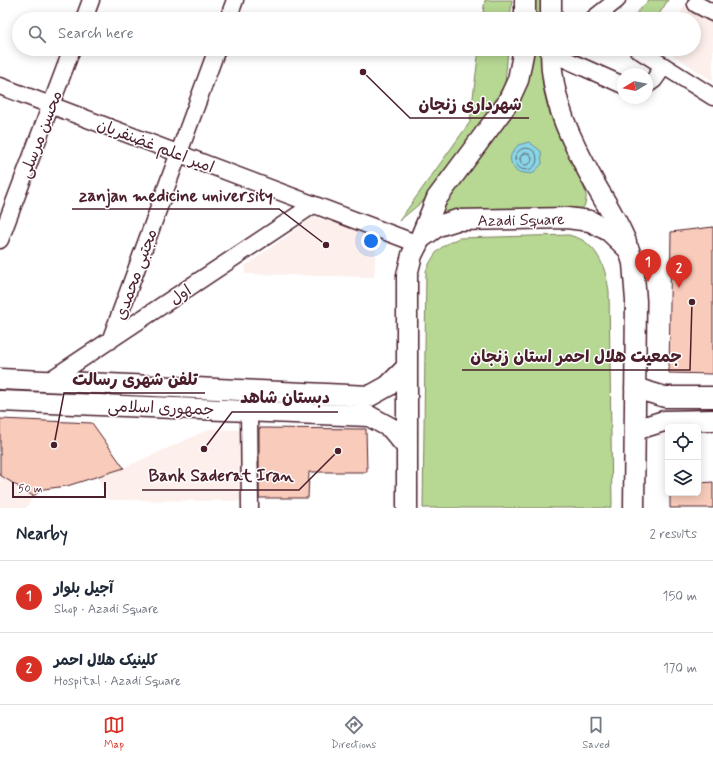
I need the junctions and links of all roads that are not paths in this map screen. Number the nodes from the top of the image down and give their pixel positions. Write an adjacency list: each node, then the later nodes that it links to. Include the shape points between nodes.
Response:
1 (91, 0): 7 (street)
2 (235, 0): 8 (street)
3 (525, 0): 9 (main road)
4 (551, 0): 10 (main road)
5 (617, 0): 11 (street)
6 (696, 4): 12 (street)
7 (87, 12)
8 (231, 12)
9 (525, 12)
10 (551, 12)
11 (602, 12)
12 (713, 13)
13 (69, 56): 24 (street, محسن مرسلی)
14 (214, 56): 25 (street, مجتبی محمدی)
15 (523, 56): 28 (main road, via 518,80 507,104 437,198)
16 (552, 56): 29 (main road, via 552,80 559,108 572,141 620,226)
17 (564, 56): 21 (street)
18 (648, 56): 19 (street)
19 (664, 66): 20 (street); 23 (street)
20 (653, 81)
21 (617, 82)
22 (0, 86): 24 (street, امیر اعلم غضنفریان)
23 (713, 97)
24 (51, 105): 25 (street, امیر اعلم غضنفریان); 27 (street, محسن مرسلی)
25 (179, 154): 26 (street, امیر اعلم غضنفریان); 30 (street, مجتبی محمدی)
26 (313, 205): 28 (street, امیر اعلم غضنفریان); 30 (street, اول)
27 (0, 240)
28 (419, 241): 29 (main road, Azadi Square, via 438,226 457,220 567,218 590,221 609,231); 31 (main road, via 407,275)
29 (629, 250): 34 (main road, via 633,263 636,301)
30 (110, 340): 33 (street, اول)
31 (406, 367): 33 (main road, جمهوری اسلامی, via 388,386 370,396); 42 (main road)
32 (0, 379): 33 (main road, جمهوری اسلامی)
33 (47, 382)
34 (635, 388): 35 (main road); 41 (main road)
35 (665, 397): 36 (main road); 40 (main road, via 661,405)
36 (713, 397)
37 (0, 401): 38 (main road, جمهوری اسلامی)
38 (249, 411): 42 (main road, جمهوری اسلامی, via 369,416 391,428); 43 (street)
39 (713, 420): 40 (main road)
40 (664, 421): 41 (main road)
41 (635, 430): 45 (main road)
42 (406, 447): 44 (main road)
43 (250, 508)
44 (407, 508)
45 (634, 508)

